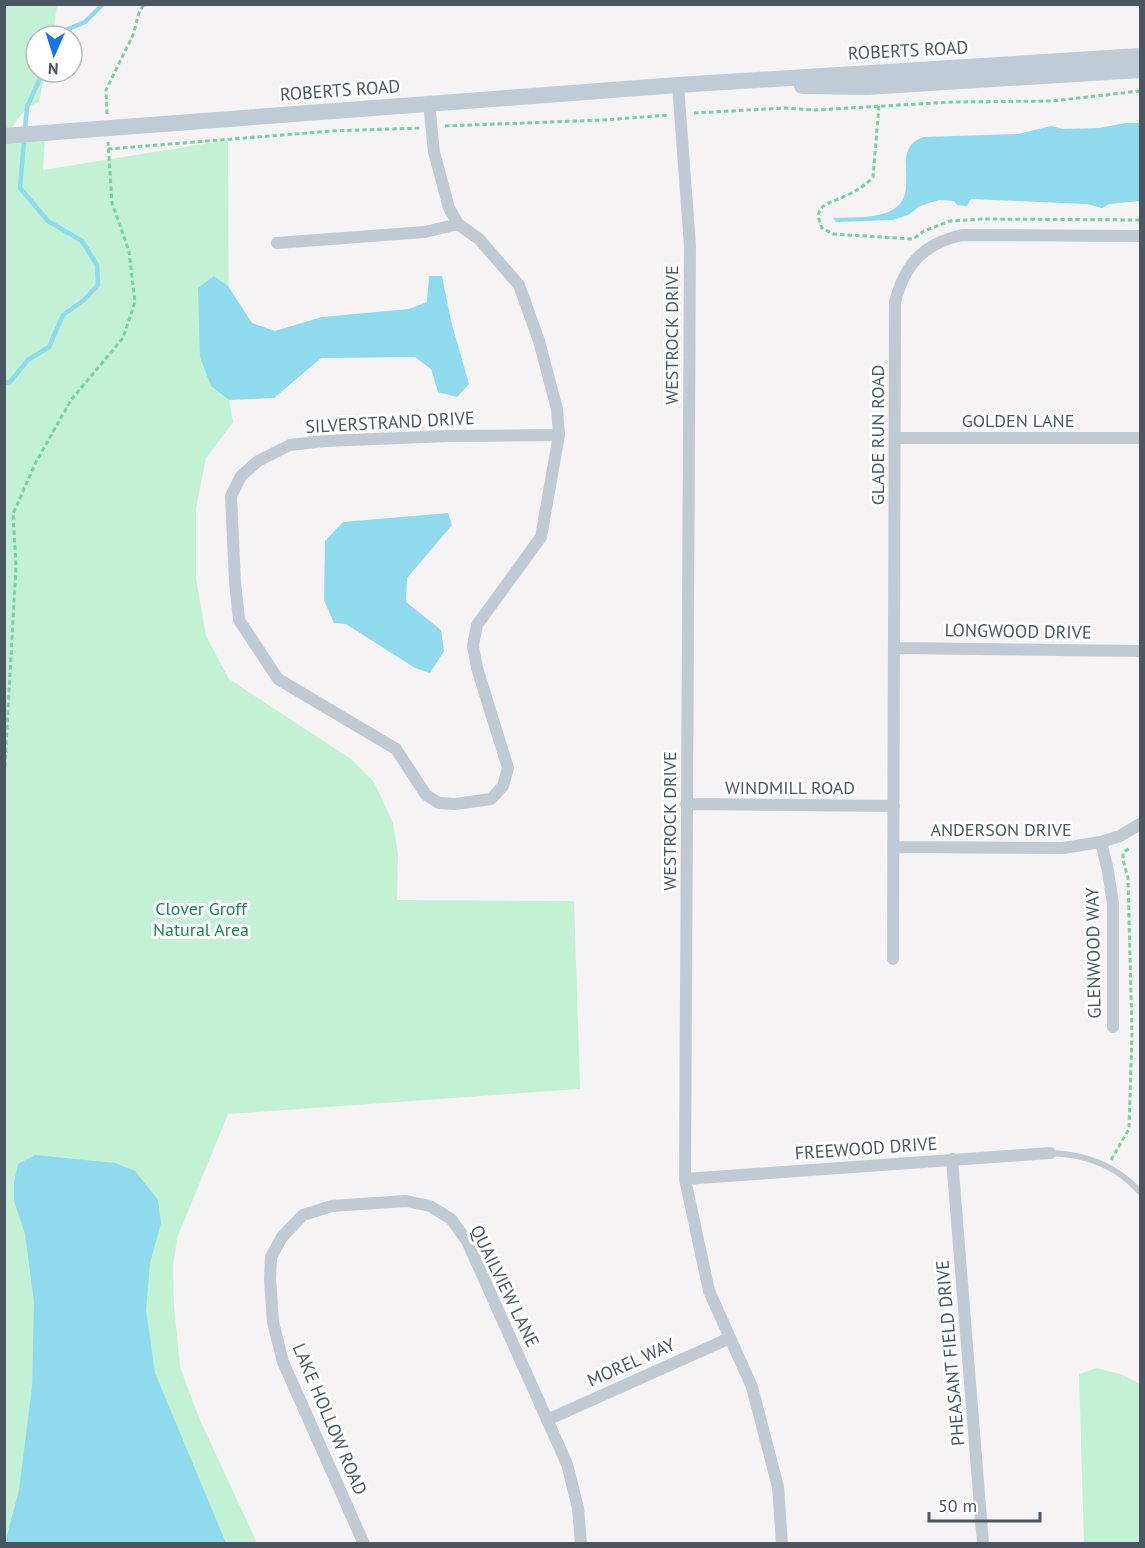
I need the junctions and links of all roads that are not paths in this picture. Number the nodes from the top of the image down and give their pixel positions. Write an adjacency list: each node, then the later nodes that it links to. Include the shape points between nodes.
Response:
1 (1140, 56): 3 (main road, ROBERTS ROAD)
2 (1140, 70): 3 (main road, ROBERTS ROAD, via 867,87)
3 (678, 85): 4 (main road, ROBERTS ROAD); 14 (street, WESTROCK DRIVE, via 690,246)
4 (429, 102): 5 (main road, ROBERTS ROAD); 6 (street, via 434,152 449,208)
5 (17, 135)
6 (458, 225): 8 (street, via 426,232); 9 (street, via 479,239 519,285 539,341 557,409)
7 (1140, 236): 10 (street, GLADE RUN ROAD, via 962,235 942,240 925,251 900,283 895,302)
8 (277, 243)
9 (559, 435): 9 (street, SILVERSTRAND DRIVE, via 541,537 477,625 473,646 508,768 503,786 490,799 439,803 426,795 396,749 278,679 239,620 231,496 241,476 258,461 290,445 450,436)
10 (896, 438): 11 (street, GOLDEN LANE); 12 (street, GLADE RUN ROAD)
11 (1140, 438)
12 (895, 648): 13 (street, LONGWOOD DRIVE); 15 (street, GLADE RUN ROAD)
13 (1140, 651)
14 (686, 804): 15 (street, WINDMILL ROAD); 23 (street, WESTROCK DRIVE)
15 (894, 806): 18 (street, GLADE RUN ROAD)
16 (1140, 824): 17 (street, ANDERSON DRIVE)
17 (1101, 843): 18 (street, ANDERSON DRIVE, via 1063,848); 20 (street, GLENWOOD WAY, via 1113,904)
18 (894, 847): 19 (street, GLADE RUN ROAD)
19 (892, 959)
20 (1113, 1028)
21 (1050, 1153): 22 (street, FREEWOOD DRIVE); 24 (lane, via 1079,1155 1107,1167 1130,1180)
22 (952, 1159): 23 (street, FREEWOOD DRIVE); 31 (street, PHEASANT FIELD DRIVE)
23 (685, 1179): 26 (street, WESTROCK DRIVE, via 709,1291)
24 (1140, 1192)
25 (282, 1237): 27 (street, QUAILVIEW LANE, via 303,1215 332,1206 406,1201 430,1206 451,1219 467,1241); 28 (street, LAKE HOLLOW ROAD, via 271,1257 270,1279 273,1322 283,1362)
26 (730, 1338): 27 (street, MOREL WAY); 30 (street, WESTROCK DRIVE, via 752,1387 778,1487)
27 (547, 1420): 29 (street, QUAILVIEW LANE, via 567,1464 578,1508)
28 (364, 1544)
29 (581, 1544)
30 (782, 1544)
31 (983, 1544)

